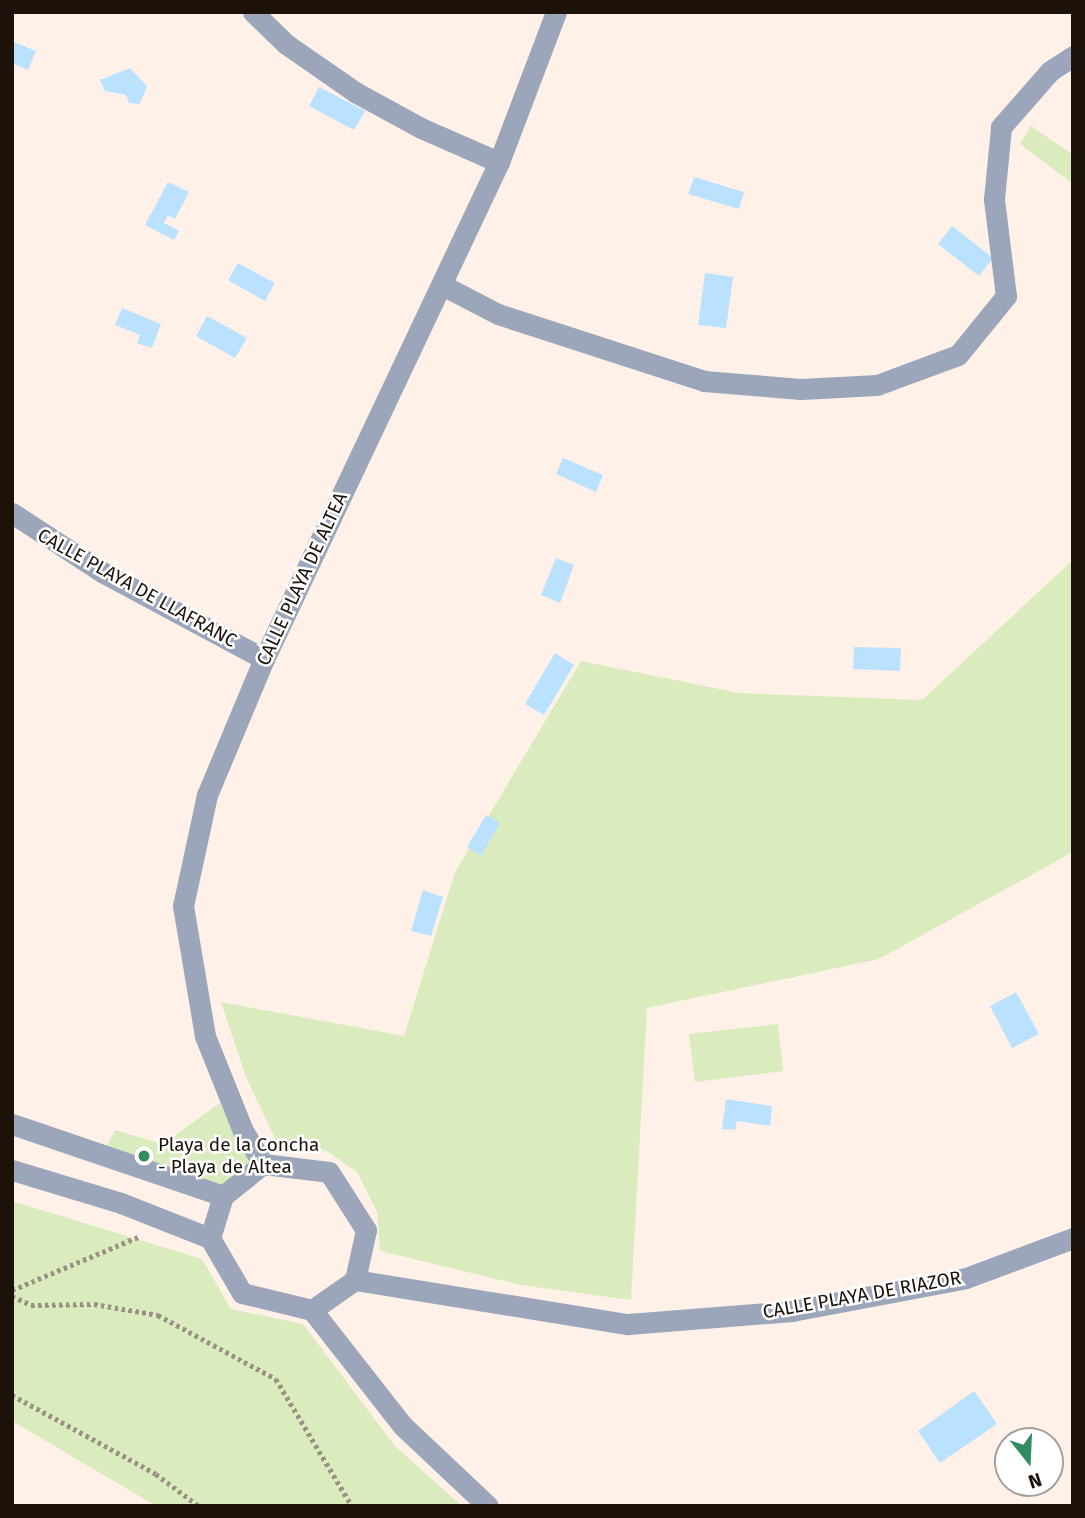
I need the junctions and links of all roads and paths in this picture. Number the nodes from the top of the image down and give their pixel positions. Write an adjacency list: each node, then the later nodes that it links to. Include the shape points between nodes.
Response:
1 (253, 12): 4 (street, via 286,44 355,92 421,128)
2 (556, 12): 4 (street, CALLE PLAYA DE ALTEA)
3 (1073, 56): 5 (street, via 1050,71 1001,127 994,199 1006,296 958,355 877,385 801,389 704,380 498,314)
4 (499, 162): 5 (street, CALLE PLAYA DE ALTEA)
5 (442, 285): 7 (street, CALLE PLAYA DE ALTEA)
6 (12, 513): 7 (street, CALLE PLAYA DE LLAFRANC, via 102,572)
7 (264, 659): 9 (street, CALLE PLAYA DE ALTEA, via 207,795 183,906 205,1036 243,1131)
8 (12, 1124): 11 (street)
9 (263, 1164): 11 (street); 15 (street, via 329,1172 366,1230)
10 (12, 1170): 13 (street, via 121,1203)
11 (223, 1196): 13 (street)
12 (148, 1232): 16 (path)
13 (210, 1238): 18 (street, via 242,1293)
14 (1073, 1238): 15 (street, CALLE PLAYA DE RIAZOR, via 953,1281 792,1311 628,1324)
15 (355, 1280): 18 (street)
16 (12, 1290)
17 (12, 1296): 21 (path, via 31,1305 94,1304 158,1315 276,1379)
18 (312, 1310): 22 (street, via 403,1426)
19 (12, 1395): 20 (path, via 156,1474)
20 (199, 1506)
21 (352, 1506)
22 (488, 1506)

